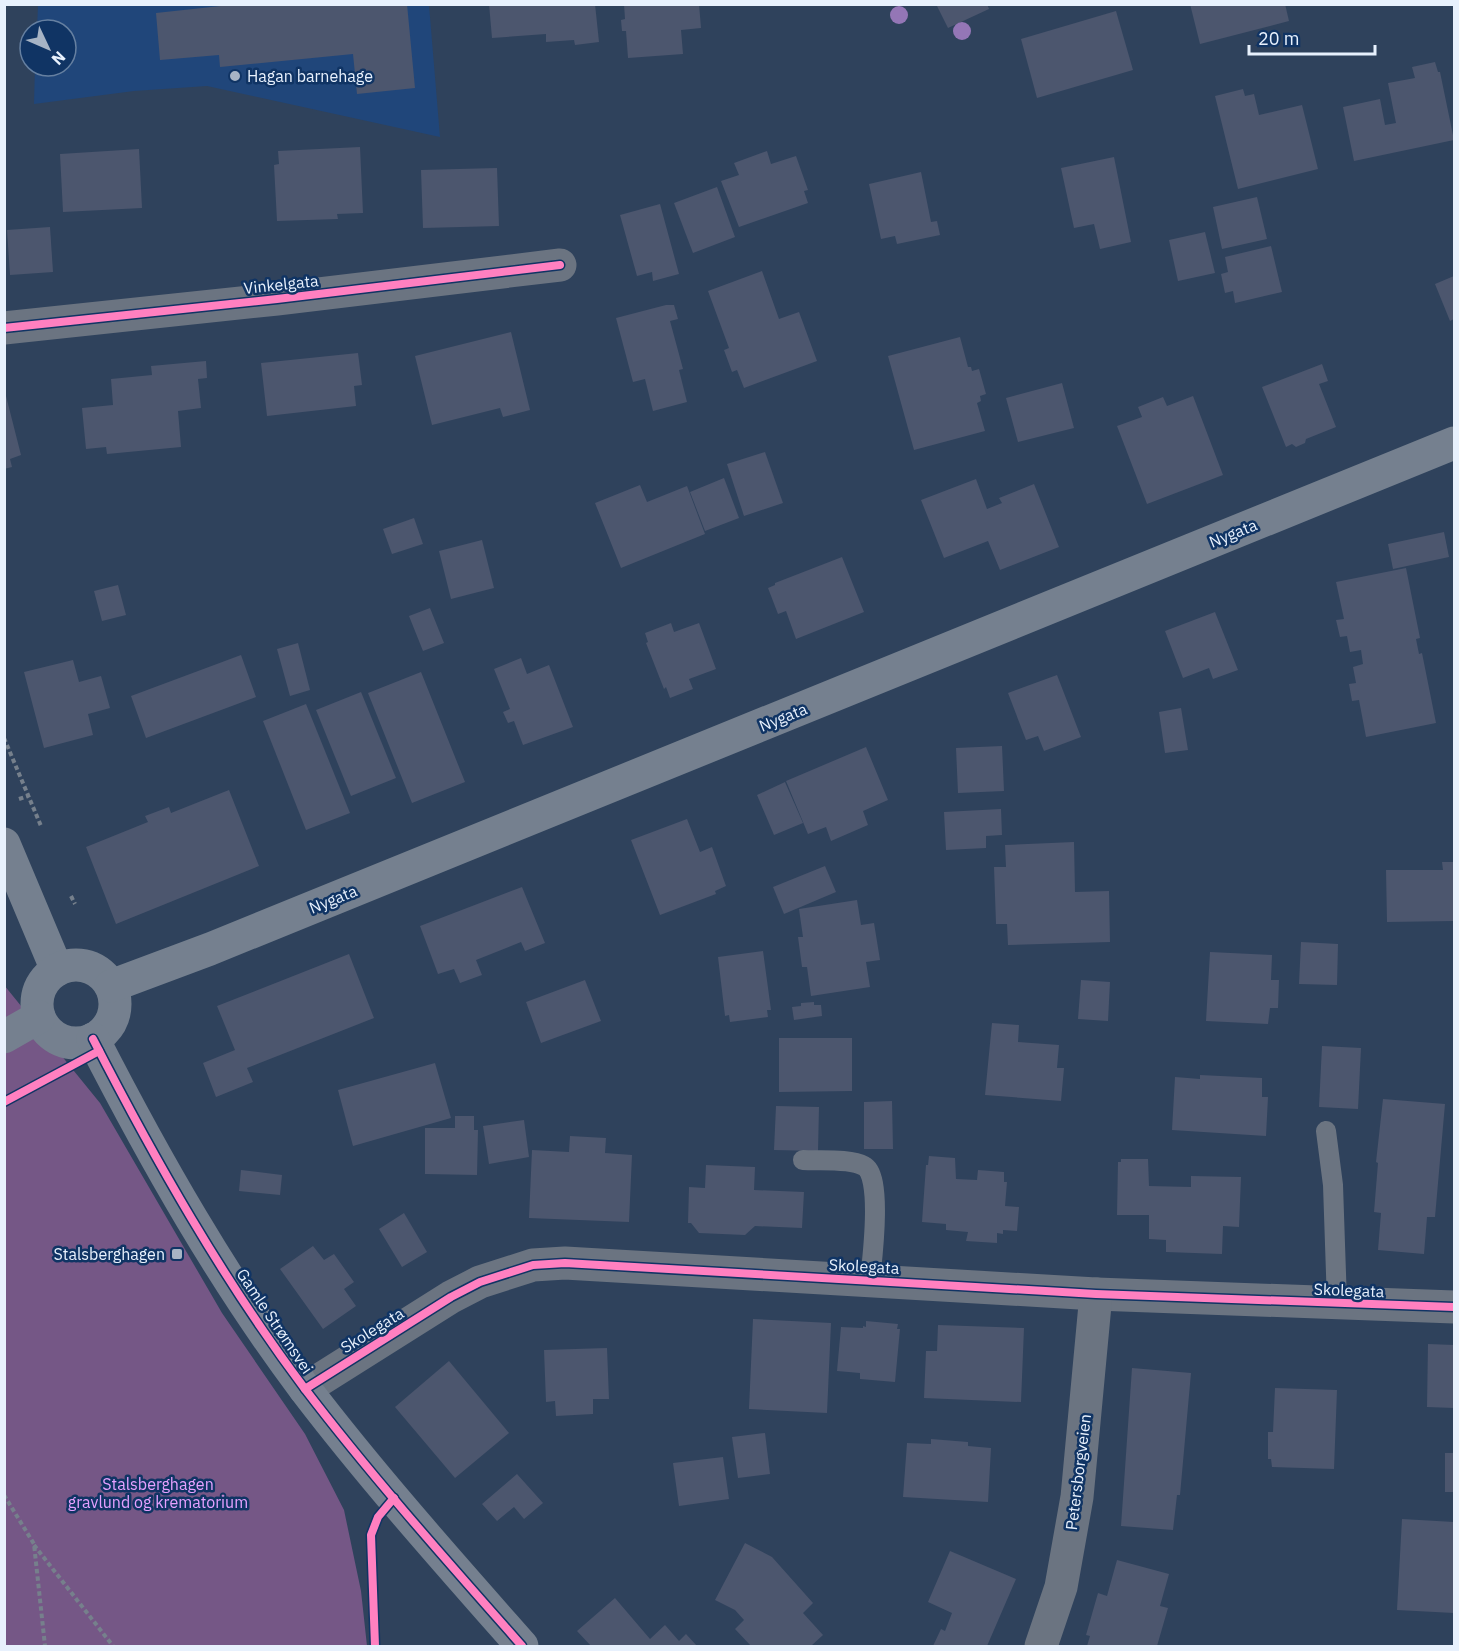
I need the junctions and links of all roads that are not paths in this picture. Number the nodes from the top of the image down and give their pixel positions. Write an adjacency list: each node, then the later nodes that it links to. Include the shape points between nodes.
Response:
1 (560, 265): 2 (street, Vinkelgata)
2 (4, 328)
3 (1455, 443): 6 (main road, Nygata, via 221,945)
4 (4, 844): 5 (main road)
5 (57, 970): 6 (main road, via 87,966); 7 (main road, via 39,990)
6 (111, 986): 9 (main road, via 115,1001 112,1016 105,1030)
7 (39, 1017): 8 (main road); 9 (main road, via 45,1028 67,1042)
8 (4, 1037)
9 (93, 1039): 16 (main road, Gamle Strømsvei, via 208,1245)
10 (1326, 1131): 14 (lane, Skolegata, via 1333,1185)
11 (803, 1160): 12 (lane, Skolegata, via 852,1162 866,1166 870,1172 875,1234)
12 (870, 1280): 13 (street, Skolegata); 16 (street, Skolegata, via 601,1264 533,1265 480,1282 451,1297)
13 (1096, 1294): 14 (street, Skolegata); 18 (street, Petersborgveien, via 1077,1497 1061,1587)
14 (1337, 1304): 15 (street, Skolegata)
15 (1455, 1306)
16 (305, 1389): 17 (main road, Gamle Strømsvei)
17 (522, 1647)
18 (1041, 1647)

